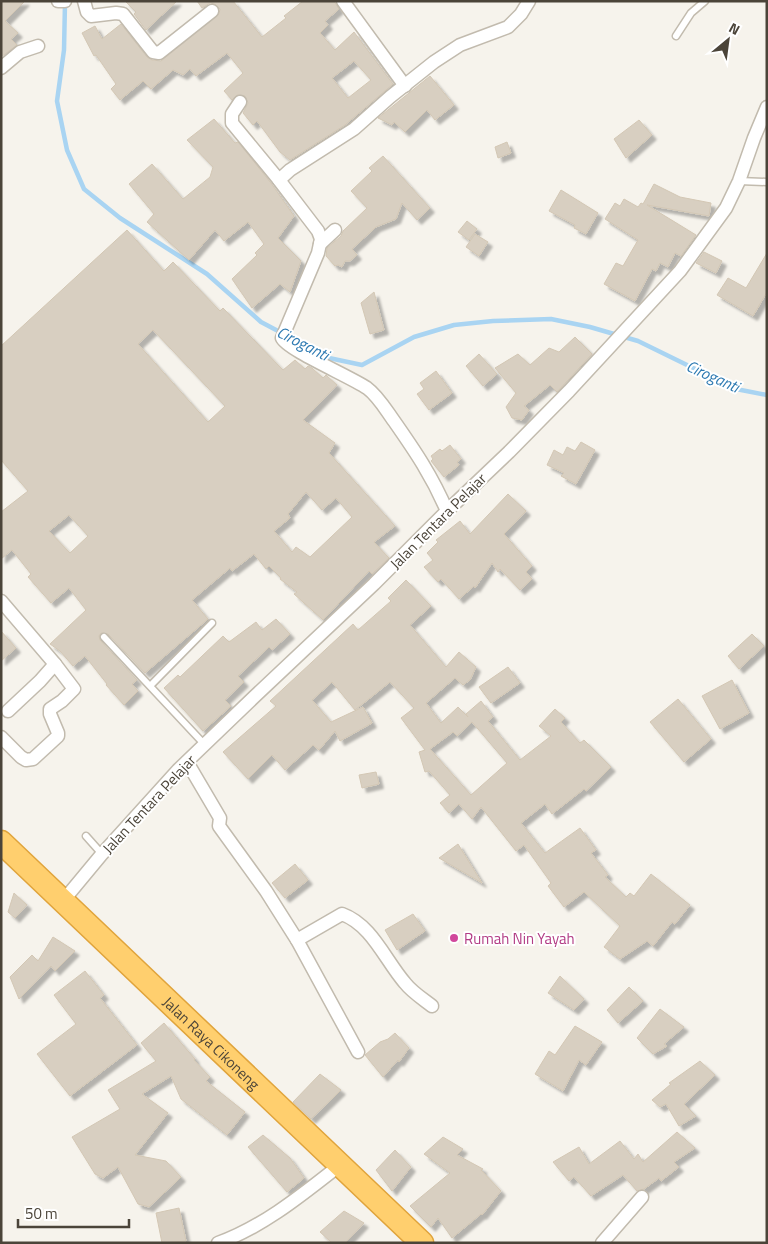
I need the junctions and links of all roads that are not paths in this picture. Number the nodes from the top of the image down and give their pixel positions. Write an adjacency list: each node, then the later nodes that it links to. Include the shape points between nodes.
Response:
1 (84, 1): 5 (street, via 91,16 123,14 156,54)
2 (344, 1): 9 (street)
3 (529, 1): 9 (street, via 508,27 460,44)
4 (704, 1): 6 (lane)
5 (212, 11)
6 (676, 36)
7 (38, 46): 8 (street, via 20,52)
8 (1, 68)
9 (405, 86): 12 (street, via 354,129)
10 (240, 102): 12 (street, via 232,114 232,123)
11 (767, 107): 13 (street, Jalan Tentara Pelajar)
12 (279, 180): 16 (street, via 318,231)
13 (739, 181): 14 (lane); 17 (street, Jalan Tentara Pelajar, via 726,208 680,271 536,425)
14 (767, 182)
15 (336, 230): 16 (street)
16 (320, 244): 17 (street, via 284,332 285,344 370,390 423,462)
17 (446, 510): 25 (street, Jalan Tentara Pelajar, via 374,584)
18 (1, 601): 21 (street)
19 (212, 623): 22 (lane)
20 (104, 637): 22 (lane)
21 (55, 664): 23 (street); 24 (street, via 74,689 50,709 57,739 33,759 26,760)
22 (151, 685): 25 (lane)
23 (8, 711)
24 (1, 737)
25 (205, 745): 26 (street, Jalan Tentara Pelajar)
26 (187, 762): 29 (street, Jalan Tentara Pelajar); 31 (street, via 220,818 219,826)
27 (86, 836): 29 (lane)
28 (1, 842): 30 (highway, Jalan Raya Cikoneng)
29 (102, 854): 30 (street, Jalan Tentara Pelajar)
30 (63, 901): 34 (highway, Jalan Raya Cikoneng)
31 (297, 940): 32 (street, via 342,914 349,917 364,928 406,984); 33 (street)
32 (432, 1006)
33 (358, 1052)
34 (340, 1165): 36 (street, via 296,1200); 37 (highway, Jalan Raya Cikoneng)
35 (642, 1197): 38 (street)
36 (218, 1243)
37 (422, 1243)
38 (602, 1243)

